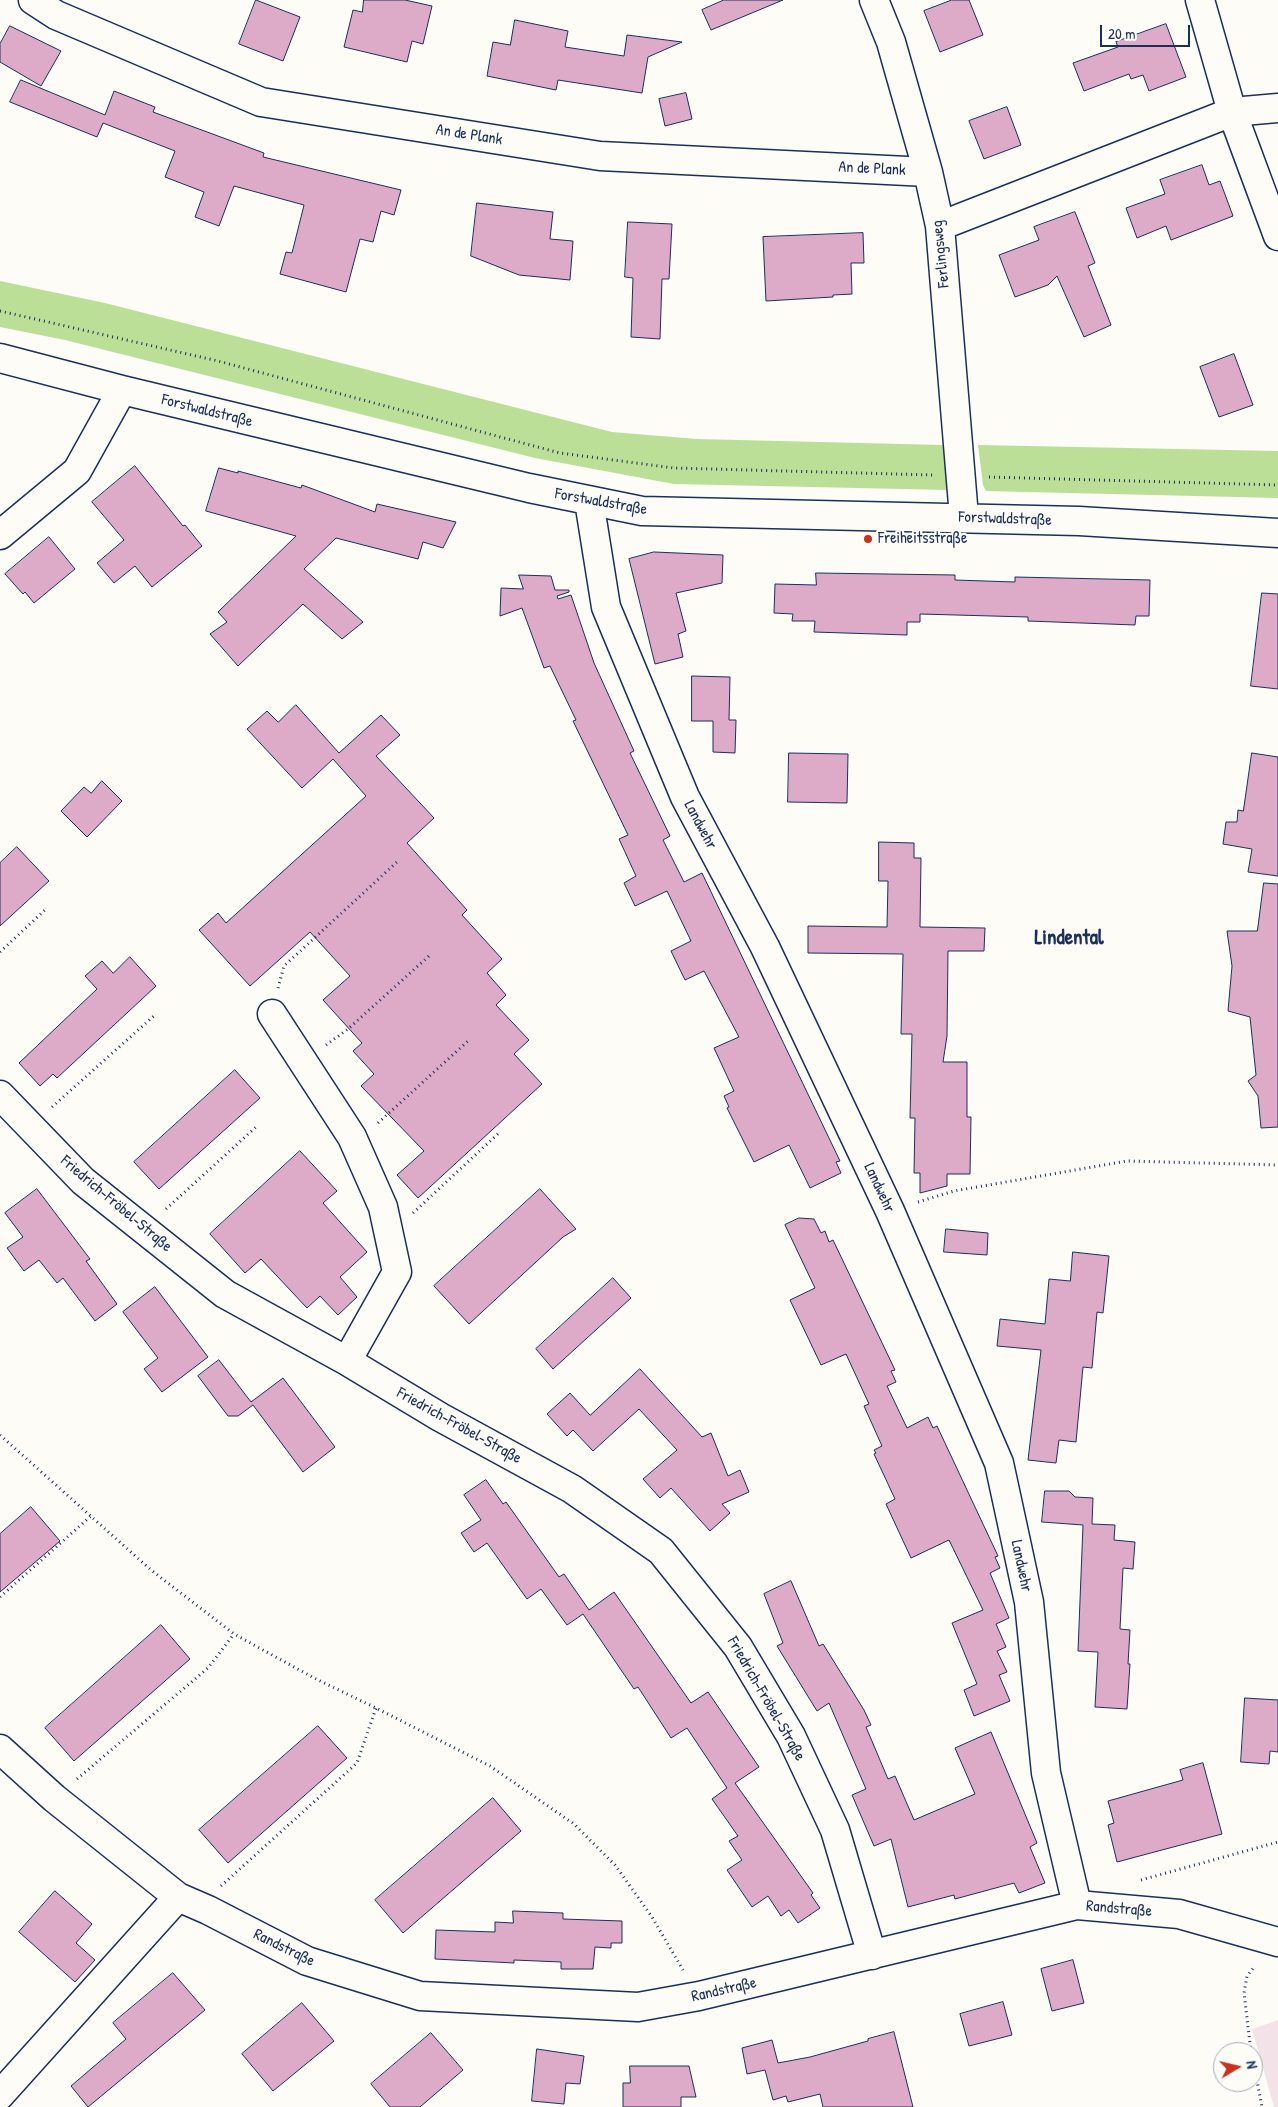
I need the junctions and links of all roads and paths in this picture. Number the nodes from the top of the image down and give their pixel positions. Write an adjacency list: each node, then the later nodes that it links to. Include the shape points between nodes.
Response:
1 (33, 0): 6 (street, An de Plank, via 56,15 262,102 600,156)
2 (874, 0): 6 (street, Ferlingsweg, via 891,42)
3 (1200, 0): 5 (street)
4 (1278, 108): 5 (street)
5 (1232, 112): 7 (street); 8 (street)
6 (928, 172): 7 (street, Ferlingsweg)
7 (940, 226): 12 (street, Ferlingsweg)
8 (1278, 236)
9 (0, 311): 12 (path, via 218,361 560,453 674,468)
10 (0, 358): 11 (street, Forstwaldstraße)
11 (122, 390): 14 (street, Forstwaldstraße); 17 (street, via 77,471)
12 (960, 476): 13 (path); 15 (street, Ferlingsweg)
13 (1278, 485)
14 (589, 502): 15 (street, Forstwaldstraße, via 642,511); 32 (street, Landwehr, via 606,607 685,797 765,947)
15 (964, 517): 16 (street, Forstwaldstraße)
16 (1278, 533)
17 (0, 535)
18 (397, 862): 23 (path, via 284,966)
19 (47, 908): 20 (path)
20 (0, 952)
21 (429, 956): 25 (path, via 348,1030)
22 (156, 1014): 27 (path)
23 (272, 1014): 25 (street)
24 (468, 1040): 30 (path, via 368,1132)
25 (303, 1062): 30 (street)
26 (0, 1095): 27 (street, Friedrich-Fröbel-Straße)
27 (30, 1126): 34 (street, Friedrich-Fröbel-Straße, via 83,1181)
28 (256, 1127): 34 (path)
29 (500, 1132): 33 (path, via 409,1217)
30 (352, 1137): 33 (street, via 383,1207)
31 (1278, 1165): 32 (path, via 1127,1161 954,1191)
32 (890, 1211): 45 (street, Landwehr, via 999,1463 1030,1602 1046,1773)
33 (386, 1224): 35 (street, via 397,1272)
34 (144, 1229): 35 (street, Friedrich-Fröbel-Straße, via 225,1294)
35 (347, 1361): 49 (street, Friedrich-Fröbel-Straße, via 440,1417 572,1489 661,1551 738,1647 791,1736 835,1830)
36 (0, 1435): 37 (path)
37 (91, 1516): 38 (path); 39 (path, via 150,1570)
38 (0, 1597)
39 (234, 1634): 40 (path); 42 (path, via 208,1668)
40 (376, 1708): 47 (path, via 357,1763 223,1883); 50 (path, via 490,1766 574,1824 615,1865 652,1917)
41 (0, 1749): 42 (street, Randstraße)
42 (54, 1798): 44 (street, Randstraße)
43 (1278, 1842): 46 (path, via 1132,1882)
44 (178, 1897): 47 (street, Randstraße); 53 (street)
45 (1077, 1905): 46 (street, Randstraße); 49 (street, Randstraße)
46 (1121, 1909): 48 (street, Randstraße, via 1178,1914)
47 (208, 1910): 50 (street, Randstraße, via 307,1961 420,1996 638,2007)
48 (1278, 1940): 51 (path, via 1247,1976 1244,1994)
49 (872, 1955): 50 (street, Randstraße)
50 (699, 1996)
51 (1250, 2042)
52 (1259, 2092): 54 (path)
53 (0, 2095)
54 (1262, 2107)

